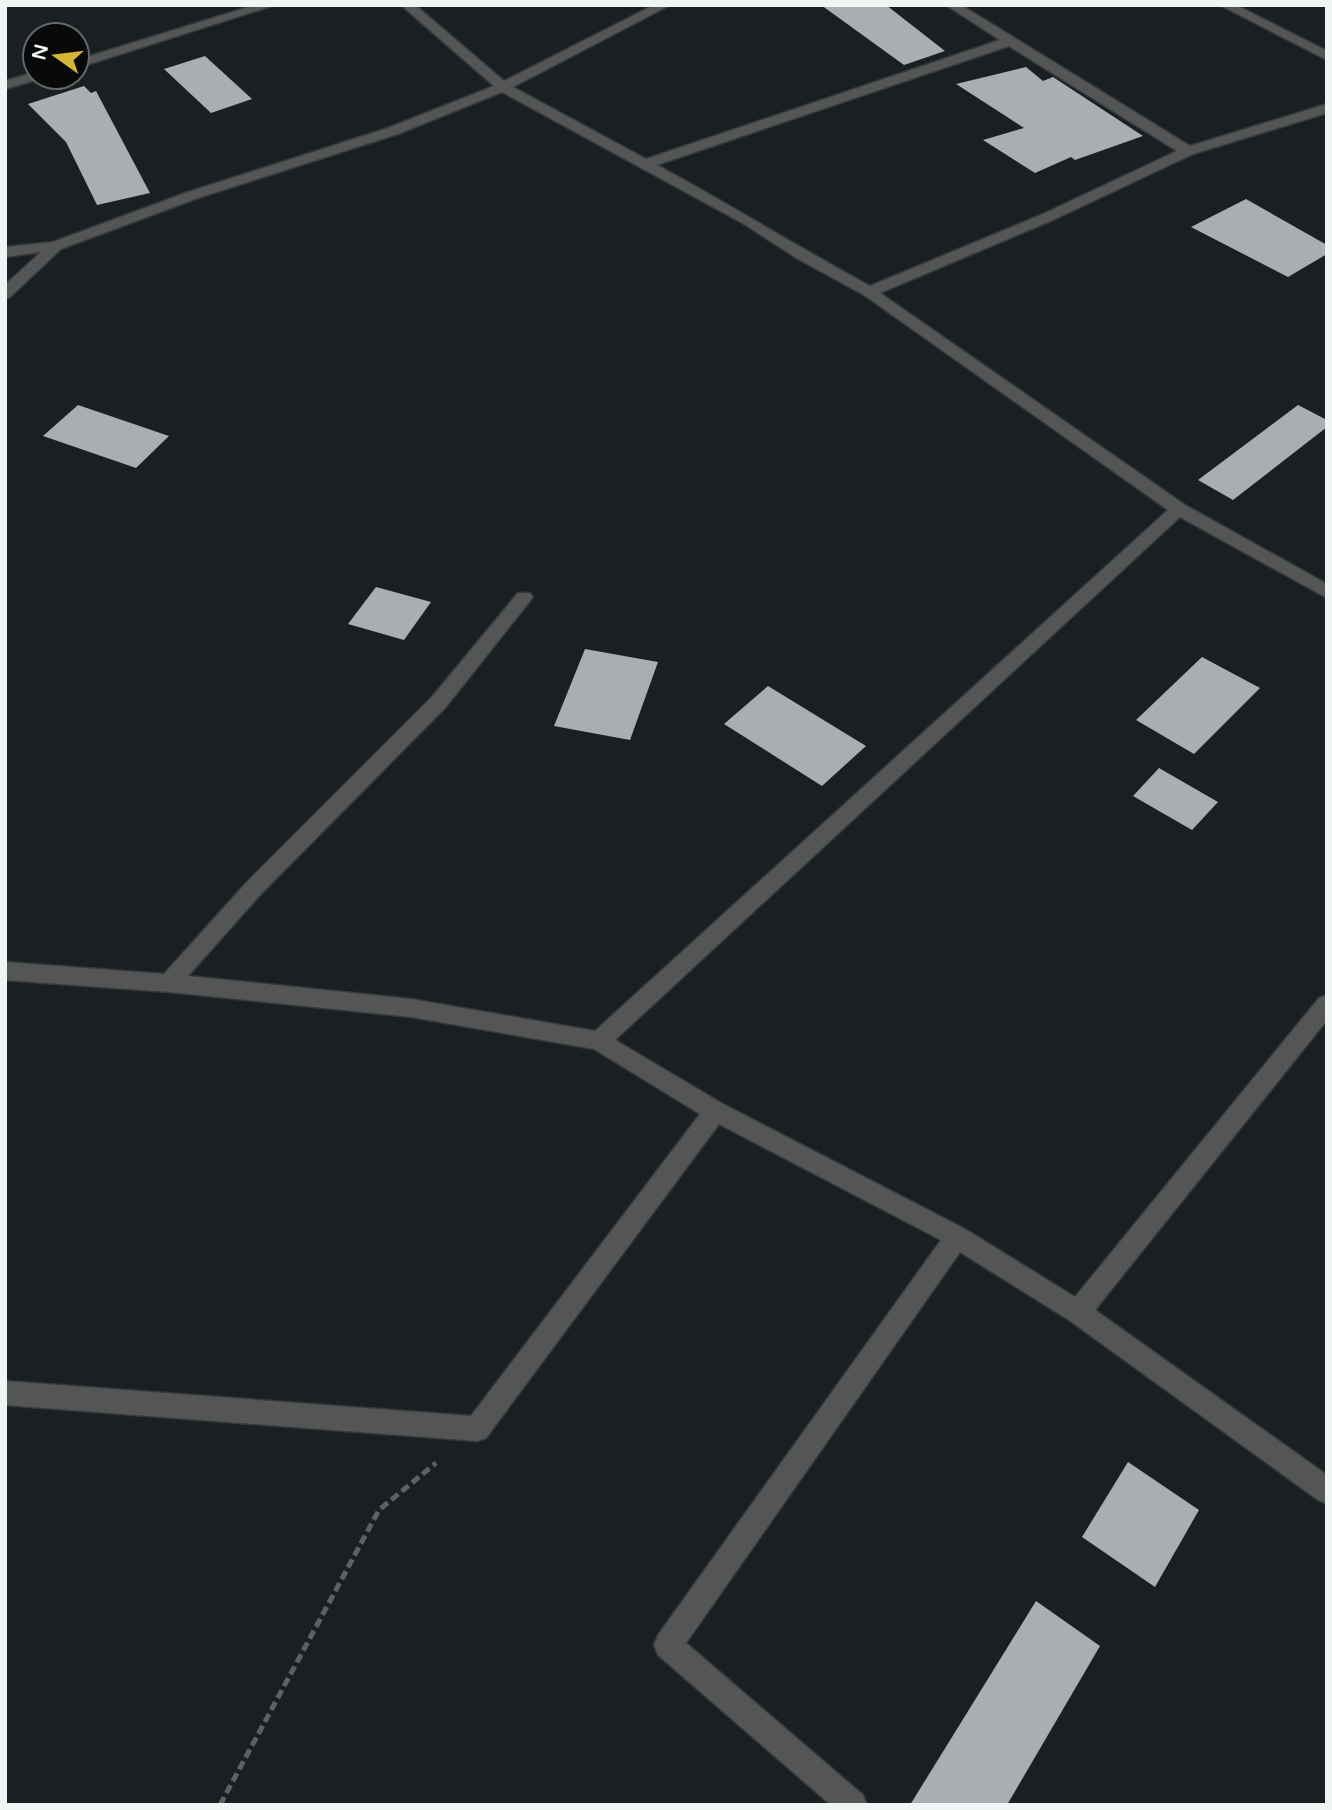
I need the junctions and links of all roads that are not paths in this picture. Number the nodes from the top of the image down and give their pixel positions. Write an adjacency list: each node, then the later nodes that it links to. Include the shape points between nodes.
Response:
1 (269, 5): 8 (street)
2 (407, 5): 9 (street)
3 (664, 5): 9 (street)
4 (952, 5): 6 (street)
5 (1226, 5): 7 (street)
6 (1008, 42): 11 (street); 12 (street)
7 (1327, 56)
8 (91, 60)
9 (503, 87): 12 (street); 13 (street, via 393,131 193,195)
10 (1327, 108): 11 (street)
11 (1188, 151): 15 (street, via 1048,218)
12 (646, 164): 15 (street)
13 (56, 246): 14 (street); 16 (street)
14 (5, 252)
15 (869, 292): 17 (street)
16 (5, 294)
17 (1179, 509): 18 (street); 23 (street)
18 (1327, 592)
19 (524, 597): 21 (street, via 438,703 253,889)
20 (5, 971): 21 (street)
21 (169, 983): 23 (street, via 411,1008)
22 (1327, 1004): 26 (street)
23 (599, 1041): 24 (street)
24 (715, 1111): 25 (street); 27 (street, via 477,1429)
25 (957, 1237): 26 (street); 29 (street, via 668,1645)
26 (1078, 1312): 28 (street)
27 (5, 1393)
28 (1327, 1491)
29 (853, 1805)

